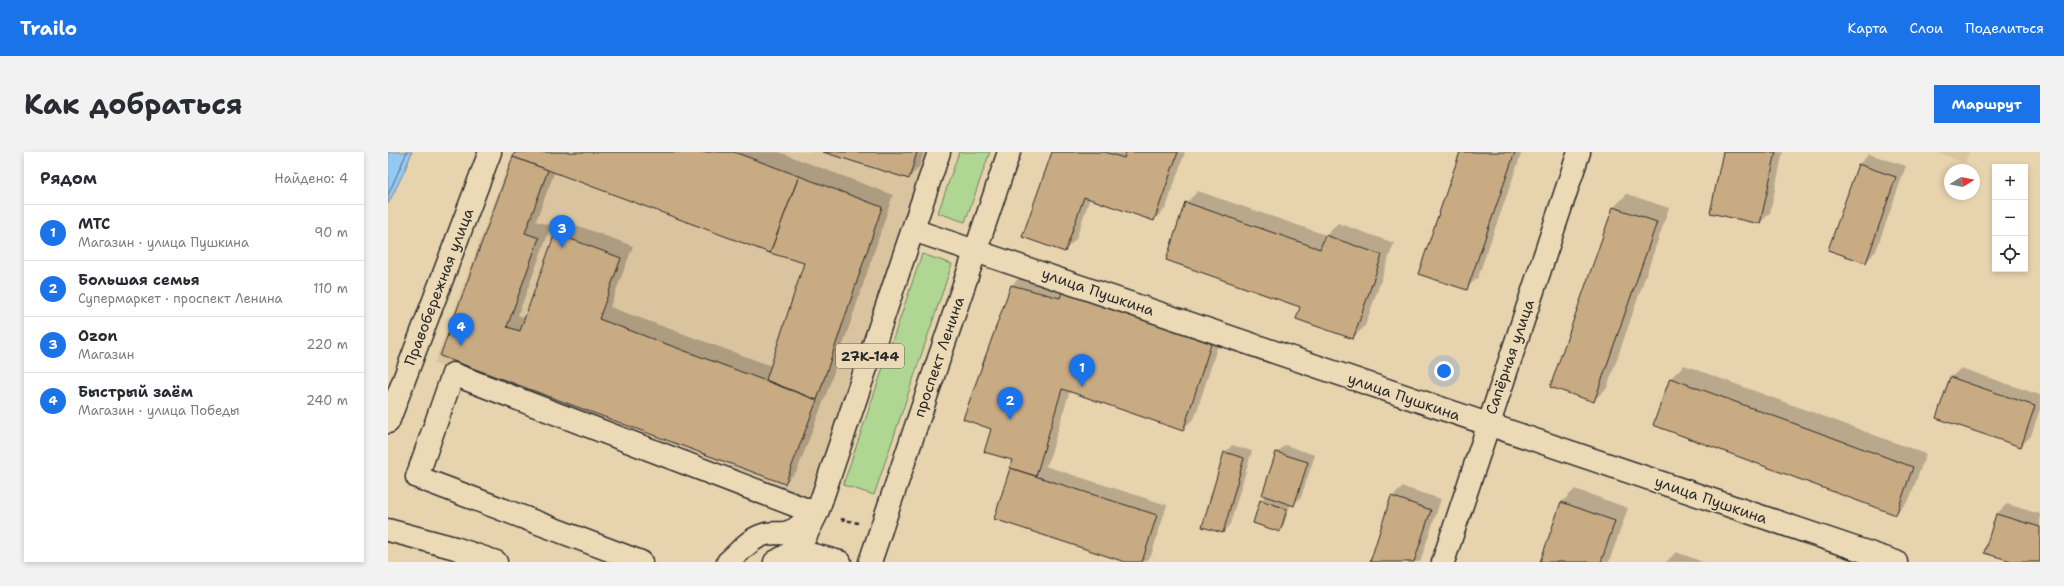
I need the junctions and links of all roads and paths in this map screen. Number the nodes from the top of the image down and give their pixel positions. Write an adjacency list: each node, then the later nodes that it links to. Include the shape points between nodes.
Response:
1 (490, 152): 7 (street, Правобережная улица)
2 (939, 152): 5 (street, 27К-144)
3 (1009, 152): 6 (street, проспект Ленина)
4 (1579, 152): 8 (street, Сапёрная улица)
5 (913, 230): 6 (street, улица Пушкина); 9 (street, 27К-144)
6 (975, 250): 8 (street, улица Пушкина); 10 (street, проспект Ленина)
7 (388, 422)
8 (1487, 425): 18 (street, Сапёрная улица); 19 (street, улица Пушкина)
9 (817, 513): 10 (path); 12 (street, 27К-144, via 805,537)
10 (881, 529): 17 (street, проспект Ленина)
11 (388, 530): 13 (street)
12 (782, 558): 16 (street, via 814,555)
13 (496, 562)
14 (641, 562): 15 (street, via 417,477 453,374 810,511 807,519 797,527 786,533 763,534)
15 (728, 562)
16 (840, 562)
17 (870, 562)
18 (1443, 562)
19 (1896, 562)

